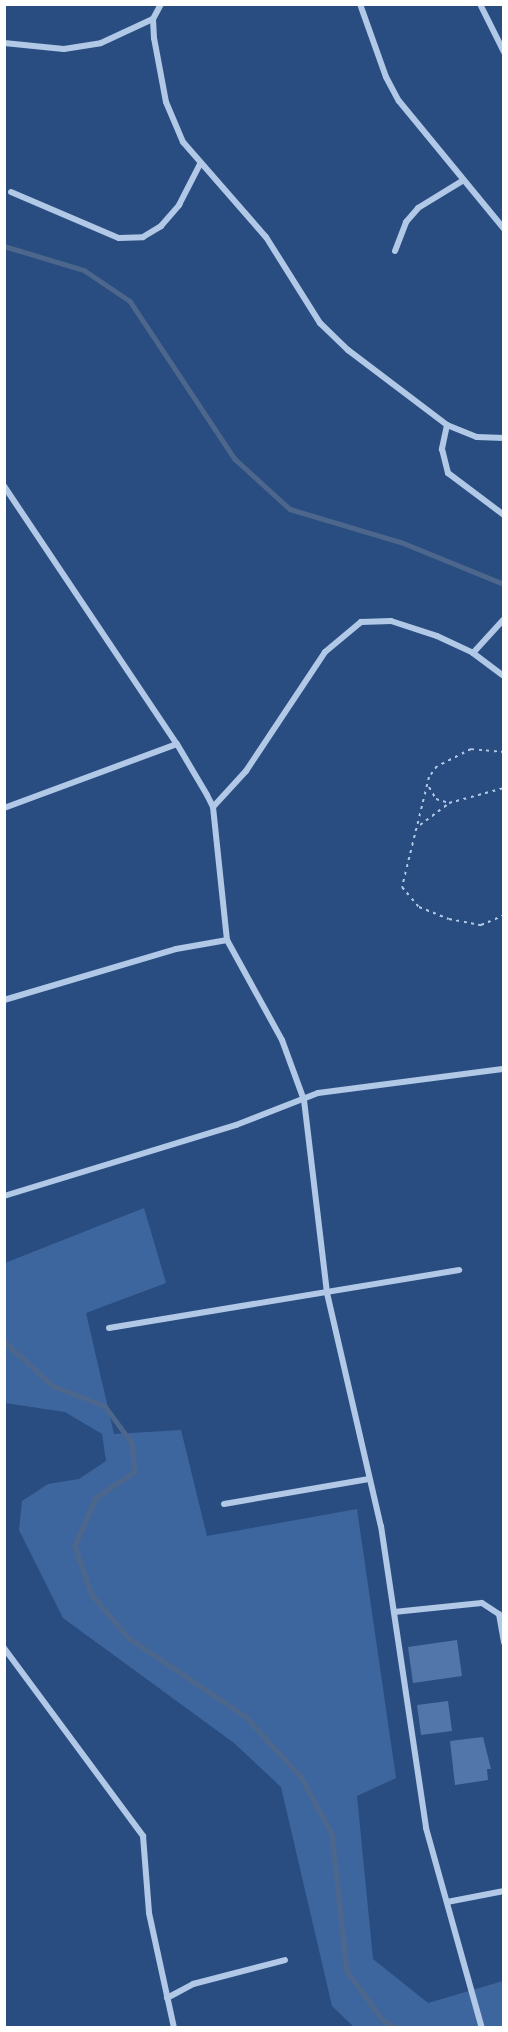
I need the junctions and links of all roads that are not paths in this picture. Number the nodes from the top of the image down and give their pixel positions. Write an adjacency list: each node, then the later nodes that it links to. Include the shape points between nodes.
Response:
1 (161, 4): 4 (street)
2 (360, 4): 8 (street, via 399,101)
3 (480, 4): 6 (street)
4 (153, 19): 5 (street, via 101,43 64,49); 7 (street, via 166,102 183,142)
5 (4, 43)
6 (504, 52)
7 (200, 164): 9 (street, via 179,205 162,226 143,237 119,238); 12 (street, via 271,243 320,323 348,350)
8 (462, 181): 10 (street); 11 (street, via 418,208 406,222)
9 (11, 192)
10 (504, 229)
11 (395, 250)
12 (447, 425): 13 (street, via 477,437); 15 (street, via 442,449 448,473)
13 (504, 438)
14 (4, 486): 19 (street)
15 (504, 515)
16 (504, 619): 17 (street)
17 (473, 653): 18 (street); 20 (street, via 391,621 361,622 325,652 246,771)
18 (504, 676)
19 (177, 744): 20 (street); 21 (street)
20 (213, 807): 22 (street)
21 (4, 808)
22 (227, 940): 23 (street, via 176,949); 25 (street, via 282,1040)
23 (4, 1000)
24 (504, 1069): 25 (street, via 328,1091)
25 (304, 1100): 26 (street, via 236,1125); 28 (street)
26 (4, 1196)
27 (459, 1270): 28 (street)
28 (327, 1293): 29 (street); 30 (street)
29 (109, 1328)
30 (369, 1479): 31 (street); 32 (street, via 381,1526)
31 (224, 1504)
32 (394, 1612): 33 (street, via 482,1603 499,1614); 36 (street, via 426,1828)
33 (504, 1643)
34 (4, 1648): 38 (street, via 143,1836 149,1913)
35 (504, 1891): 36 (street)
36 (447, 1902): 40 (street)
37 (285, 1960): 38 (street, via 193,1984)
38 (167, 1998): 39 (street)
39 (174, 2028)
40 (482, 2028)

